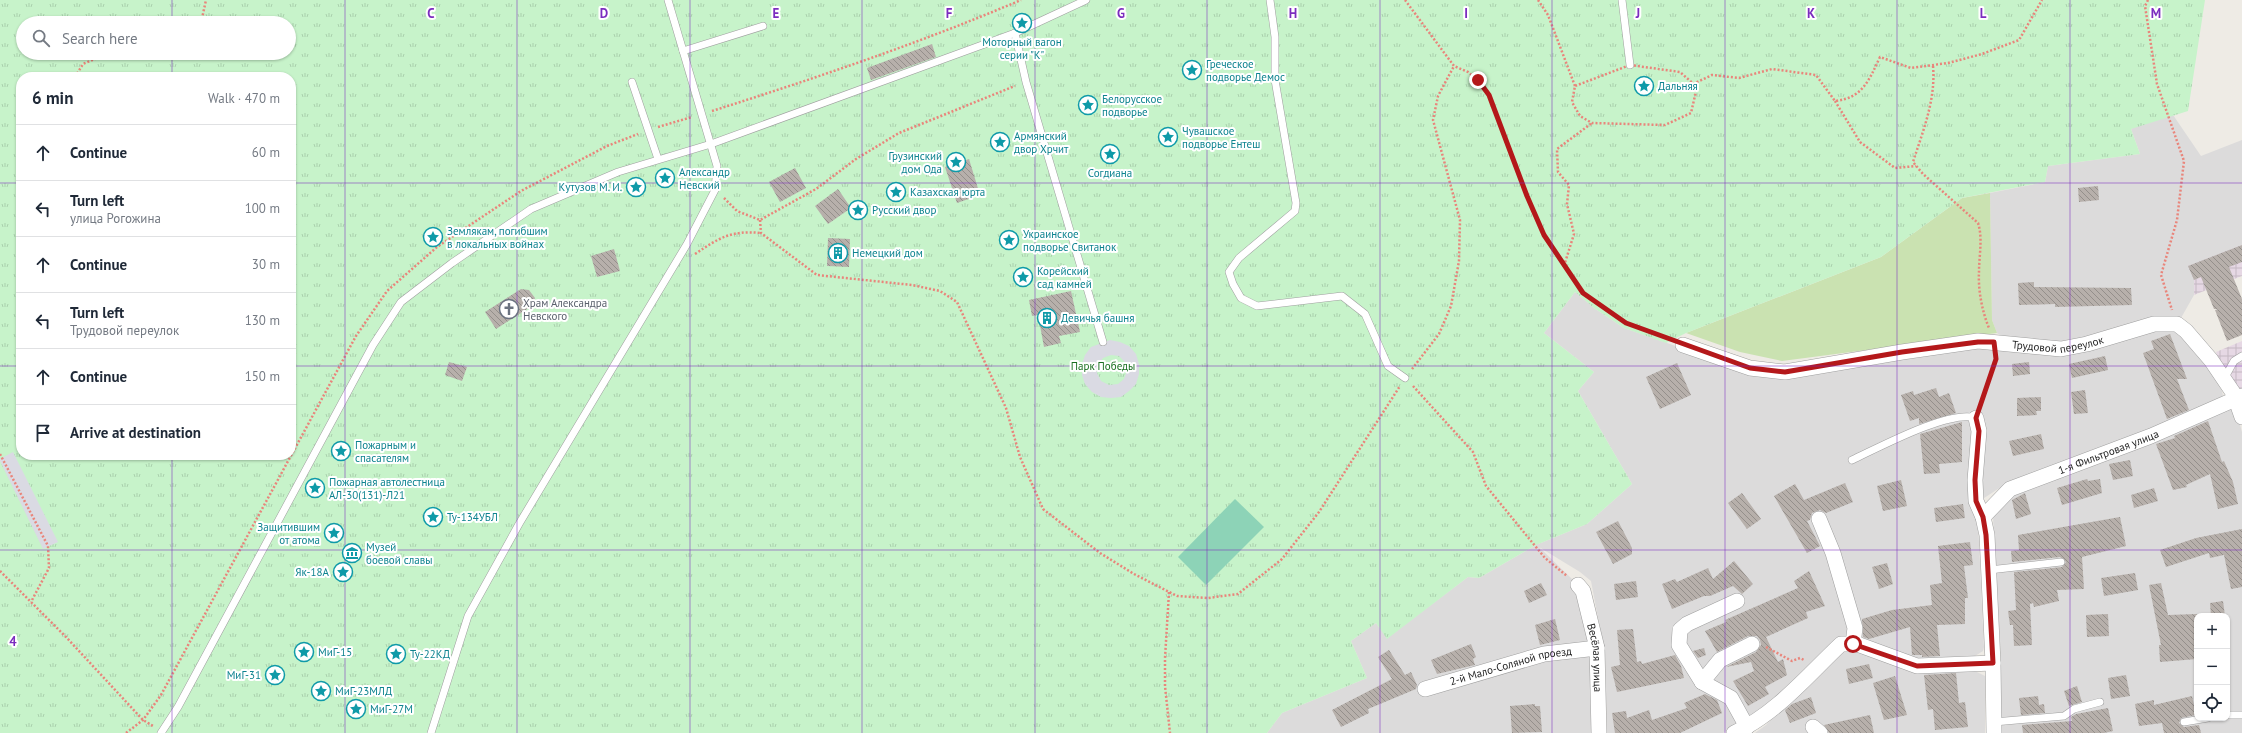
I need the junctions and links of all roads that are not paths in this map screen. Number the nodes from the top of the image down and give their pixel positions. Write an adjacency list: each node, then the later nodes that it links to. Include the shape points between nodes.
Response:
1 (668, 0): 7 (lane)
2 (1086, 0): 6 (lane)
3 (1270, 0): 15 (lane, via 1275,37 1275,80 1296,203 1295,212 1239,258 1229,272 1233,284 1242,298 1257,306 1342,296 1365,314 1388,366)
4 (1622, 0): 8 (lane)
5 (763, 26): 7 (lane)
6 (1015, 33): 10 (lane); 12 (lane, via 1026,82)
7 (683, 51): 10 (lane)
8 (1630, 65)
9 (632, 82): 11 (lane)
10 (712, 144): 11 (lane); 41 (lane, via 717,166 715,190 687,244 519,524 468,616)
11 (658, 159): 40 (lane, via 618,172 531,209 452,263 401,302 373,345 178,707)
12 (1103, 342)
13 (1683, 345): 16 (street, Трудовой переулок, via 1750,368 1785,372 1978,342 2061,349 2154,324 2177,324 2186,331)
14 (2242, 356): 16 (lane, via 2234,361)
15 (1405, 378)
16 (2224, 379): 17 (street)
17 (2239, 397): 18 (street); 21 (street, 1-я Фильтровая улица, via 2151,436 2010,489)
18 (2242, 417)
19 (1976, 418): 20 (lane, via 1962,416 1922,428); 21 (street, via 1979,431 1976,501)
20 (1852, 460)
21 (1983, 517): 24 (street)
22 (1819, 519): 28 (street, via 1833,552 1855,628)
23 (2061, 562): 24 (lane)
24 (1989, 570): 30 (street)
25 (1578, 585): 29 (street, Весёлая улица, via 1583,591)
26 (1737, 601): 31 (street, via 1687,624 1680,630 1679,645)
27 (1752, 644): 31 (street, via 1720,660)
28 (1853, 644): 30 (street, via 1917,666); 39 (street, via 1841,644 1769,712)
29 (1597, 648): 32 (street, 2-й Мало-Соляной проезд, via 1544,654); 42 (street, Весёлая улица)
30 (1993, 663): 38 (street)
31 (1702, 682): 39 (street, via 1732,698)
32 (1425, 689)
33 (2100, 702): 38 (lane, via 2074,709 2064,716)
34 (2230, 715): 35 (lane)
35 (2242, 715)
36 (2194, 720): 37 (lane)
37 (2184, 722)
38 (1994, 728)
39 (1740, 730)
40 (162, 732)
41 (431, 733)
42 (1599, 733)

